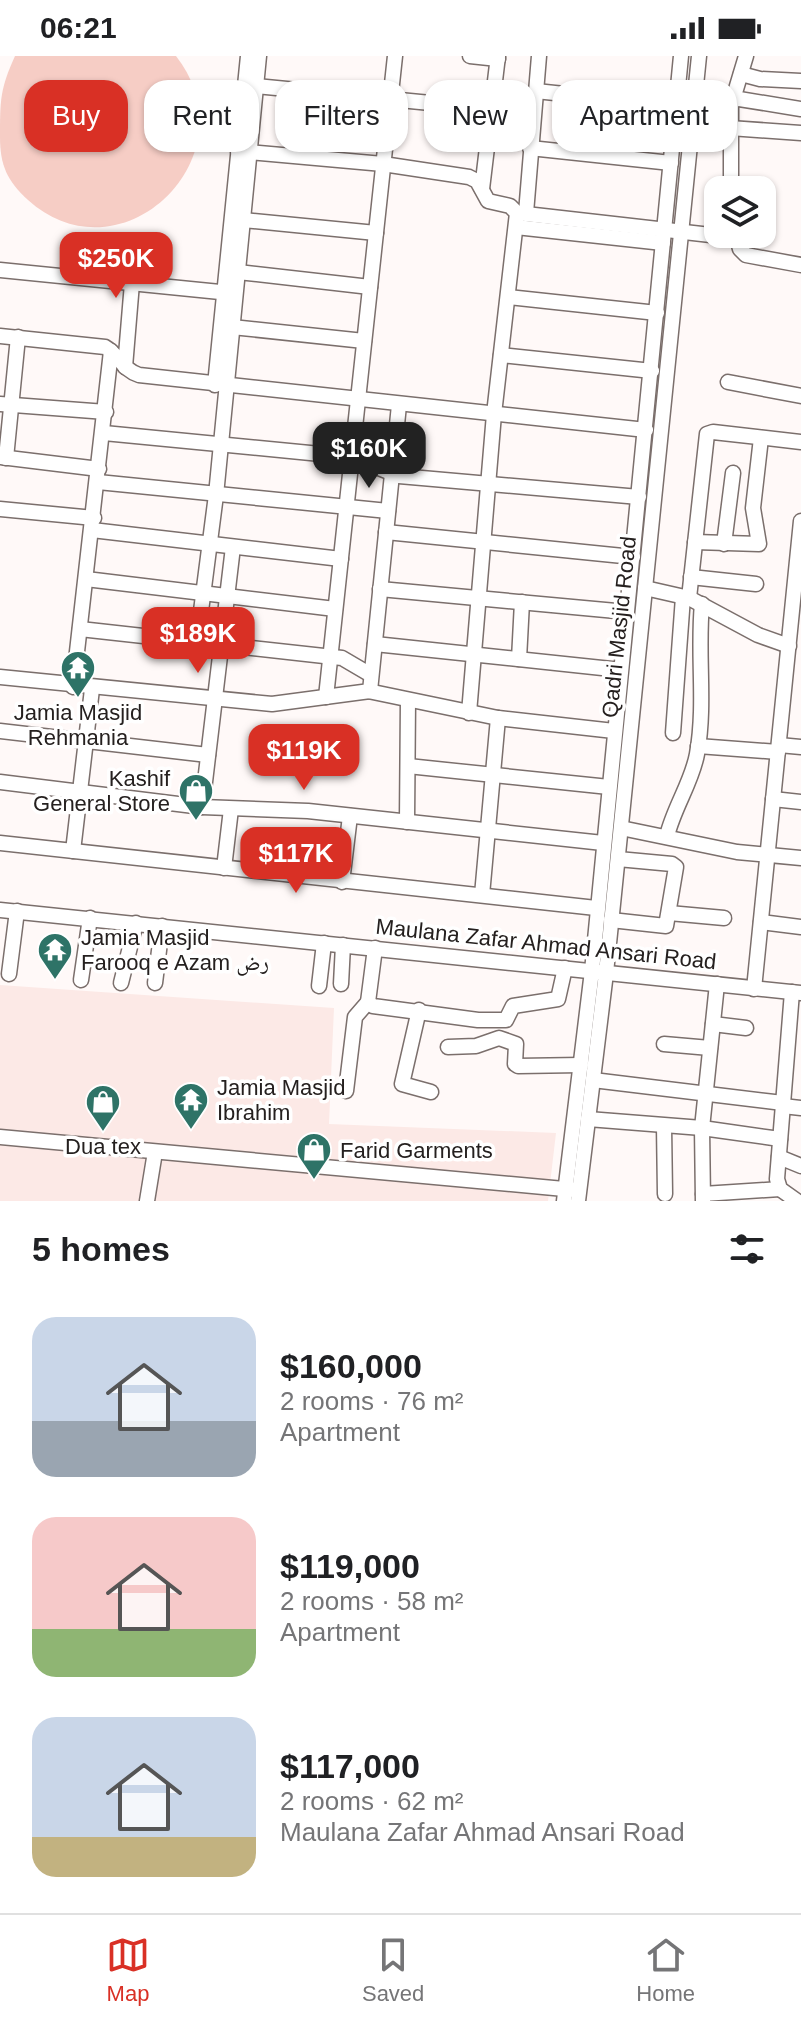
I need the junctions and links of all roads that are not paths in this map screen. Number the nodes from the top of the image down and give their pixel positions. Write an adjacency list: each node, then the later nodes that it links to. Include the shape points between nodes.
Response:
1 (248, 56): 11 (street)
2 (259, 56): 12 (street)
3 (395, 56): 13 (street)
4 (470, 56): 9 (street)
5 (539, 56): 18 (street)
6 (681, 56): 15 (street, Qadri Masjid Road)
7 (699, 56): 39 (street, Qadri Masjid Road)
8 (746, 56): 10 (street)
9 (498, 58): 14 (street)
10 (741, 74): 16 (street); 17 (street)
11 (247, 80)
12 (257, 80)
13 (392, 80)
14 (495, 80)
15 (679, 80)
16 (801, 81)
17 (737, 86)
18 (536, 91): 19 (street)
19 (552, 93)
20 (737, 99): 21 (street)
21 (801, 109)
22 (737, 128): 23 (street)
23 (801, 133)
24 (536, 149): 33 (street)
25 (244, 152): 38 (street)
26 (244, 152): 49 (street)
27 (255, 152): 34 (street)
28 (384, 152): 34 (street)
29 (487, 152): 36 (street)
30 (529, 152): 37 (street)
31 (672, 152): 33 (street, Qadri Masjid Road)
32 (730, 152): 35 (street)
33 (671, 163): 42 (street, Qadri Masjid Road)
34 (383, 164): 36 (street, via 469,177); 40 (street)
35 (731, 176)
36 (482, 189): 37 (street, via 488,201 510,206)
37 (520, 218): 42 (street); 50 (street)
38 (243, 220): 40 (street); 46 (street)
39 (682, 231): 41 (street); 42 (street); 98 (street, Qadri Masjid Road)
40 (376, 233): 48 (street)
41 (704, 233)
42 (664, 236): 51 (street, Qadri Masjid Road)
43 (740, 248): 44 (street, via 746,255)
44 (801, 265)
45 (0, 270): 47 (street)
46 (238, 272): 48 (street); 49 (street)
47 (132, 283): 49 (street); 58 (street)
48 (370, 287): 55 (street)
49 (230, 293): 52 (street); 61 (street)
50 (508, 297): 51 (street); 57 (street)
51 (657, 313): 59 (street, Qadri Masjid Road)
52 (232, 327): 55 (street); 61 (street)
53 (0, 336): 54 (street)
54 (18, 337): 56 (street); 64 (street)
55 (364, 341): 63 (street)
56 (111, 351): 58 (street); 66 (street)
57 (501, 355): 59 (street); 67 (street)
58 (125, 367): 61 (street, via 139,375)
59 (652, 371): 68 (street, Qadri Masjid Road)
60 (728, 382): 62 (street)
61 (221, 385): 63 (street); 72 (street)
62 (801, 396)
63 (359, 401): 65 (street); 73 (street)
64 (6, 404): 66 (street); 74 (street)
65 (399, 405): 67 (street); 76 (street)
66 (106, 412): 69 (street)
67 (494, 414): 68 (street); 78 (street)
68 (646, 430): 80 (street, Qadri Masjid Road)
69 (104, 433): 72 (street); 77 (street)
70 (761, 438): 71 (street); 89 (street, via 707,434); 91 (street, via 753,508 760,542)
71 (801, 442)
72 (220, 445): 73 (street); 79 (street)
73 (351, 457): 76 (street); 81 (street)
74 (3, 458): 77 (street)
75 (733, 473): 91 (street)
76 (392, 474): 78 (street); 83 (street)
77 (99, 476): 79 (street); 85 (street)
78 (489, 484): 80 (street); 88 (street)
79 (216, 495): 81 (street); 90 (street)
80 (639, 497): 93 (street, Qadri Masjid Road)
81 (346, 507): 83 (street); 94 (street)
82 (0, 509): 85 (street)
83 (388, 511): 86 (street)
84 (801, 521): 87 (street)
85 (93, 524): 90 (street); 96 (street)
86 (386, 532): 88 (street); 99 (street)
87 (800, 541): 102 (street)
88 (485, 542): 93 (street); 103 (street)
89 (695, 542): 91 (street); 95 (street)
90 (210, 544): 92 (street); 100 (street)
91 (724, 544)
92 (233, 547): 94 (street); 101 (street)
93 (633, 557): 107 (street, Qadri Masjid Road)
94 (341, 559): 106 (street)
95 (691, 577): 97 (street); 104 (street)
96 (86, 579): 100 (street); 108 (street)
97 (756, 584)
98 (645, 588): 104 (street); 147 (street, Qadri Masjid Road)
99 (380, 589): 103 (street); 110 (street)
100 (204, 593): 101 (street); 109 (street)
101 (227, 596): 106 (street); 111 (street)
102 (797, 596): 113 (street)
103 (480, 598): 105 (street); 112 (street)
104 (691, 600): 113 (street); 130 (street); 132 (street, via 703,707)
105 (522, 602): 107 (street); 115 (street)
106 (335, 609): 114 (street)
107 (627, 612): 116 (street, Qadri Masjid Road)
108 (80, 629): 109 (street); 120 (street)
109 (197, 642): 111 (street)
110 (375, 644): 112 (street); 117 (street)
111 (221, 645): 114 (street); 124 (street)
112 (475, 654): 115 (street); 126 (street)
113 (792, 655): 119 (street)
114 (330, 657): 117 (street, via 352,662); 123 (street)
115 (519, 659): 116 (street)
116 (621, 670): 129 (street, Qadri Masjid Road)
117 (371, 675): 122 (street)
118 (0, 677): 120 (street)
119 (794, 677): 134 (street)
120 (73, 687): 121 (street)
121 (92, 689): 124 (street); 131 (street)
122 (368, 691): 123 (street); 125 (street)
123 (326, 697): 124 (street, via 272,704)
124 (214, 700): 135 (street)
125 (408, 700): 126 (street); 136 (street)
126 (469, 713): 127 (street)
127 (498, 718): 129 (street); 137 (street)
128 (0, 731): 131 (street)
129 (614, 731): 139 (street, Qadri Masjid Road)
130 (673, 733)
131 (86, 741): 135 (street); 140 (street)
132 (698, 746): 134 (street); 149 (street)
133 (801, 747): 134 (street)
134 (778, 748): 141 (street)
135 (208, 755): 143 (street)
136 (408, 766): 137 (street); 146 (street)
137 (493, 775): 139 (street); 148 (street)
138 (0, 782): 140 (street)
139 (609, 787): 151 (street, Qadri Masjid Road)
140 (80, 792): 143 (street); 152 (street)
141 (773, 799): 142 (street); 153 (street)
142 (801, 802)
143 (202, 807): 144 (street)
144 (231, 809): 145 (street); 156 (street)
145 (350, 816): 146 (street); 157 (street)
146 (407, 822): 148 (street)
147 (621, 828): 149 (street); 155 (street, Qadri Masjid Road)
148 (488, 831): 151 (street); 158 (street)
149 (667, 836): 153 (street)
150 (0, 843): 152 (street)
151 (603, 843): 159 (street, Qadri Masjid Road)
152 (73, 851): 156 (street)
153 (768, 855): 154 (street); 166 (street)
154 (801, 858)
155 (618, 859): 162 (street, via 675,865); 165 (street, Qadri Masjid Road)
156 (224, 868): 157 (street)
157 (342, 882): 158 (street)
158 (482, 895): 159 (street)
159 (596, 908): 174 (street, Qadri Masjid Road)
160 (0, 910): 161 (street, Maulana Zafar Ahmad Ansari Road)
161 (17, 911): 163 (street, Maulana Zafar Ahmad Ansari Road); 175 (street)
162 (669, 913): 164 (street); 165 (street, via 663,927)
163 (90, 918): 167 (street, Maulana Zafar Ahmad Ansari Road); 176 (street)
164 (724, 918)
165 (611, 920): 174 (street, Qadri Masjid Road)
166 (761, 922): 169 (street); 182 (street)
167 (136, 923): 168 (street, Maulana Zafar Ahmad Ansari Road); 177 (street)
168 (162, 926): 170 (street, Maulana Zafar Ahmad Ansari Road); 178 (street)
169 (801, 927)
170 (324, 943): 171 (street, Maulana Zafar Ahmad Ansari Road); 181 (street)
171 (343, 945): 172 (street, Maulana Zafar Ahmad Ansari Road); 179 (street)
172 (375, 948): 173 (street, Maulana Zafar Ahmad Ansari Road); 184 (street)
173 (565, 968): 174 (street, Maulana Zafar Ahmad Ansari Road); 185 (street, via 558,999 513,1006 506,1020)
174 (599, 972): 180 (street, Maulana Zafar Ahmad Ansari Road); 192 (street, Qadri Masjid Road); 193 (street, Qadri Masjid Road)
175 (9, 974)
176 (81, 980)
177 (121, 983)
178 (155, 983)
179 (341, 984)
180 (717, 984): 182 (street, Maulana Zafar Ahmad Ansari Road); 186 (street)
181 (319, 986)
182 (754, 989): 183 (street, Maulana Zafar Ahmad Ansari Road)
183 (796, 993): 191 (street)
184 (368, 1002): 185 (street); 194 (street, via 355,1017)
185 (419, 1010): 195 (street, via 402,1084)
186 (713, 1024): 187 (street); 190 (street)
187 (746, 1028)
188 (664, 1044): 190 (street)
189 (448, 1047): 192 (street, via 499,1038 516,1044 518,1066)
190 (710, 1048): 196 (street)
191 (794, 1056): 197 (street)
192 (581, 1065): 209 (street, Qadri Masjid Road)
193 (593, 1080): 196 (street); 199 (street, Qadri Masjid Road)
194 (346, 1091)
195 (431, 1092)
196 (706, 1092): 197 (street); 201 (street)
197 (783, 1105): 198 (street); 203 (street)
198 (801, 1108)
199 (588, 1119): 200 (street); 209 (street, Qadri Masjid Road)
200 (664, 1126): 201 (street); 208 (street)
201 (702, 1128): 203 (street); 211 (street)
202 (0, 1137): 204 (street)
203 (780, 1139): 205 (street)
204 (155, 1152): 209 (street); 212 (street)
205 (779, 1157): 206 (street); 207 (street)
206 (801, 1166)
207 (780, 1189): 210 (street); 213 (street)
208 (665, 1194)
209 (571, 1195)
210 (759, 1195): 211 (street)
211 (703, 1197)
212 (147, 1201)
213 (797, 1201)

